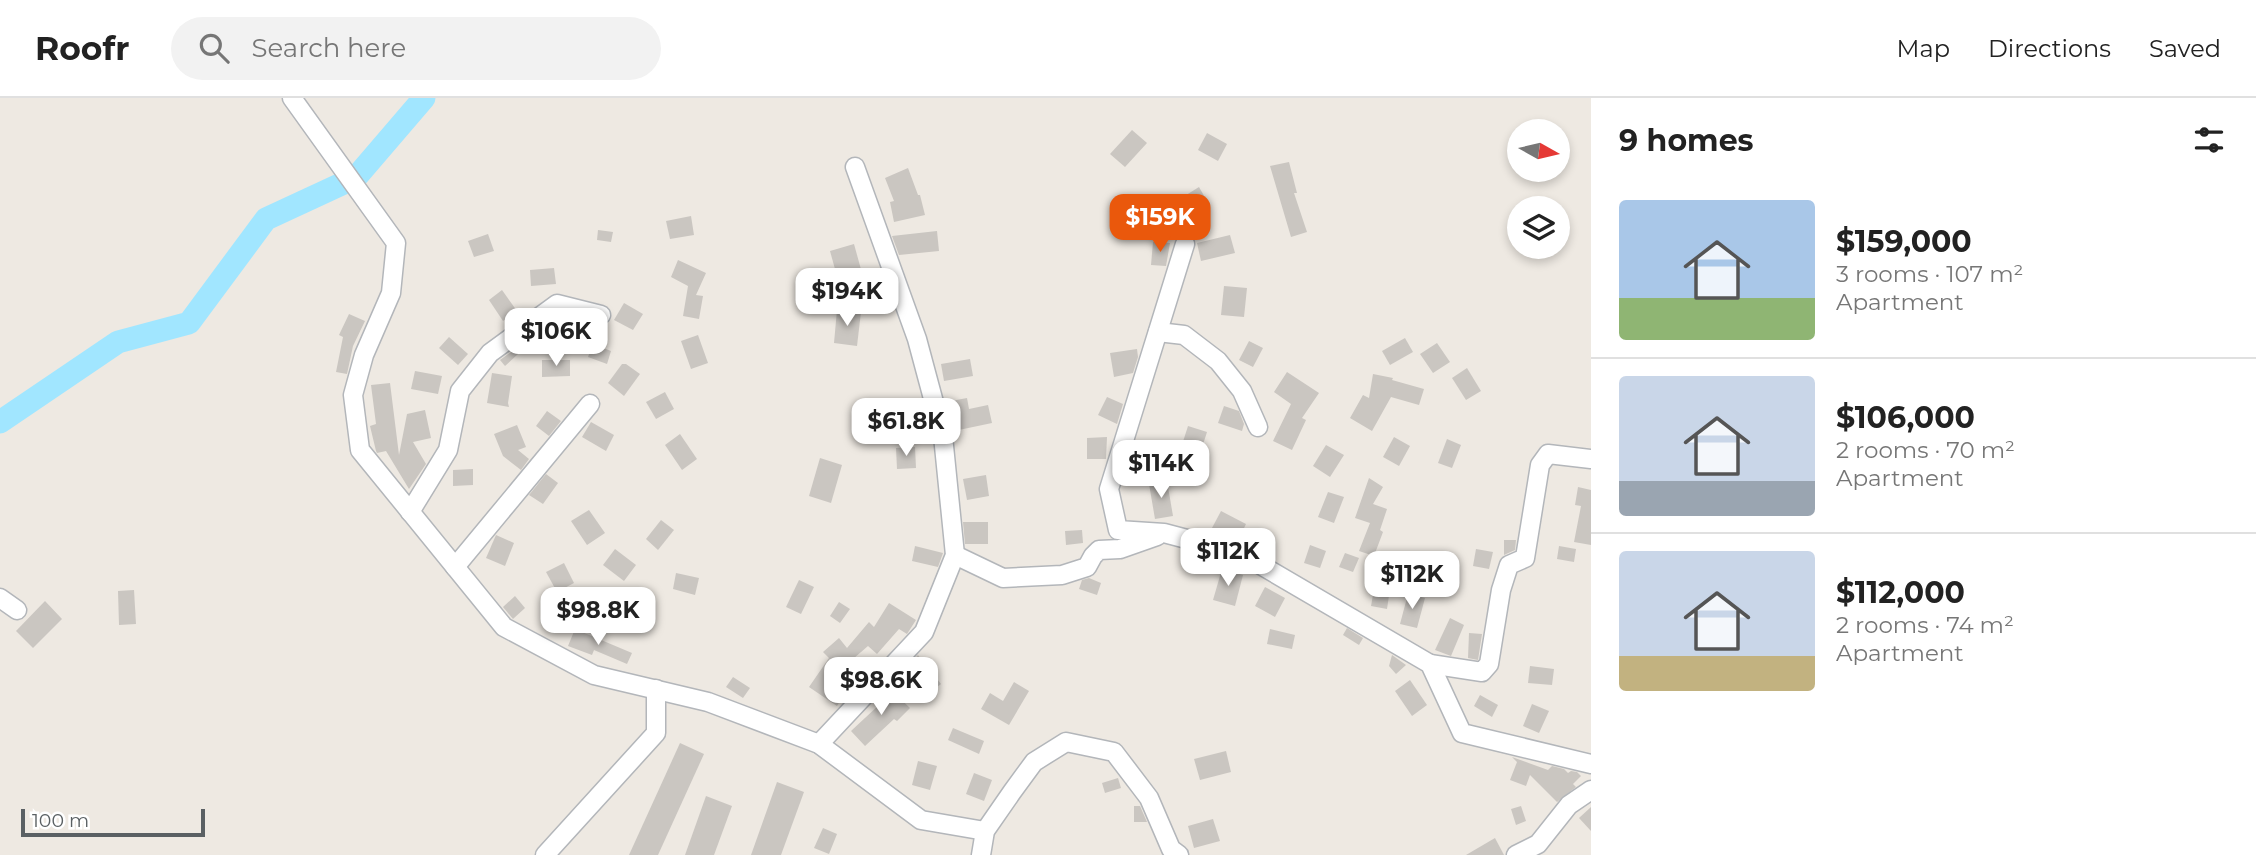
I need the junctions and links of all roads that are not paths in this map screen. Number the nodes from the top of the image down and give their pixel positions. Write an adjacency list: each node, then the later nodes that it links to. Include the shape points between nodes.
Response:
1 (292, 98): 9 (street, via 396,243 391,293 364,355 353,395 360,450)
2 (855, 167): 11 (street, via 917,339 943,436)
3 (1185, 244): 5 (street)
4 (601, 315): 9 (street, via 557,304 490,353 460,391 448,450)
5 (1158, 332): 7 (street, via 1184,335 1218,361 1242,391); 10 (street, via 1109,489 1118,530)
6 (590, 404): 12 (street)
7 (1258, 427)
8 (1591, 459): 15 (street, via 1548,454 1540,465 1525,558 1509,565 1489,664 1482,672)
9 (411, 512): 12 (street)
10 (1164, 533): 11 (street, via 1120,549 1099,550 1087,567 1062,575 1003,578); 15 (street, via 1240,553)
11 (955, 555): 17 (street, via 924,632)
12 (455, 567): 16 (street, via 504,627 594,675)
13 (0, 598): 14 (street)
14 (18, 610)
15 (1430, 664): 18 (street, via 1462,733)
16 (656, 689): 17 (street, via 708,702); 22 (street, via 656,733)
17 (819, 744): 20 (street, via 921,820)
18 (1591, 764)
19 (1591, 790): 21 (street, via 1569,805)
20 (985, 831): 23 (street); 24 (street, via 1034,762 1066,742 1114,752 1149,798 1171,849)
21 (1538, 849): 25 (street)
22 (545, 855)
23 (981, 855)
24 (1179, 855)
25 (1516, 855)

